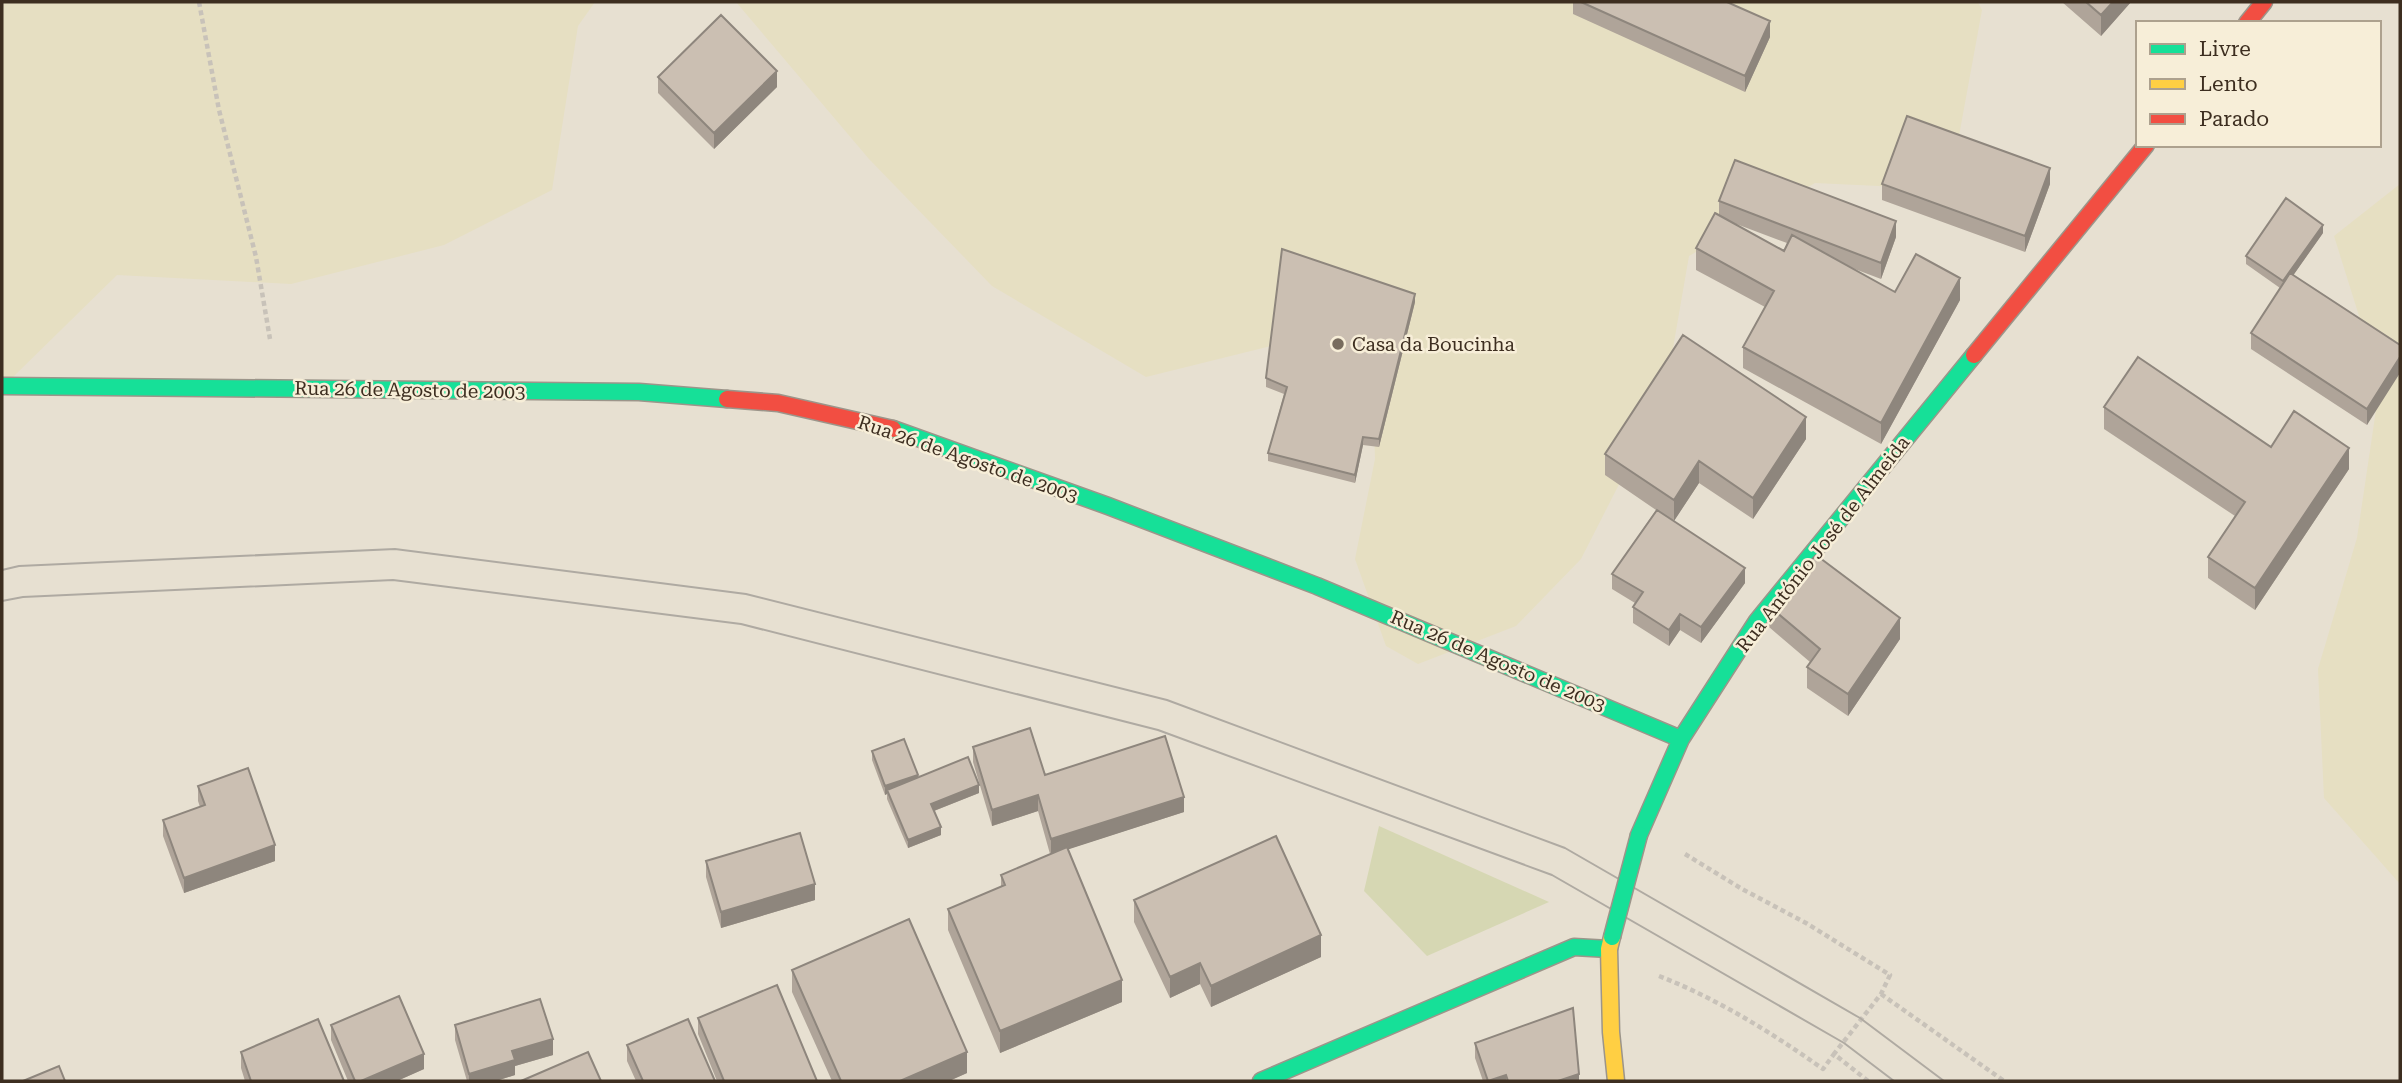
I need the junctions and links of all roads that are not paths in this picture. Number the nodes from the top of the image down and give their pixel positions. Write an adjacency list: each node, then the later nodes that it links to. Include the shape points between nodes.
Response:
1 (2264, 2): 2 (main road)
2 (2248, 21)
3 (2144, 147): 5 (main road, Rua António José de Almeida, via 1757,621)
4 (2, 386): 5 (main road, Rua 26 de Agosto de 2003, via 639,392 778,402 888,427 1095,502 1317,586)
5 (1681, 739): 6 (main road, Rua António José de Almeida, bridge, via 1639,835)
6 (1611, 943): 7 (main road, via 1574,947); 8 (main road, Rua António José de Almeida)
7 (1261, 1081)
8 (1616, 1081)

